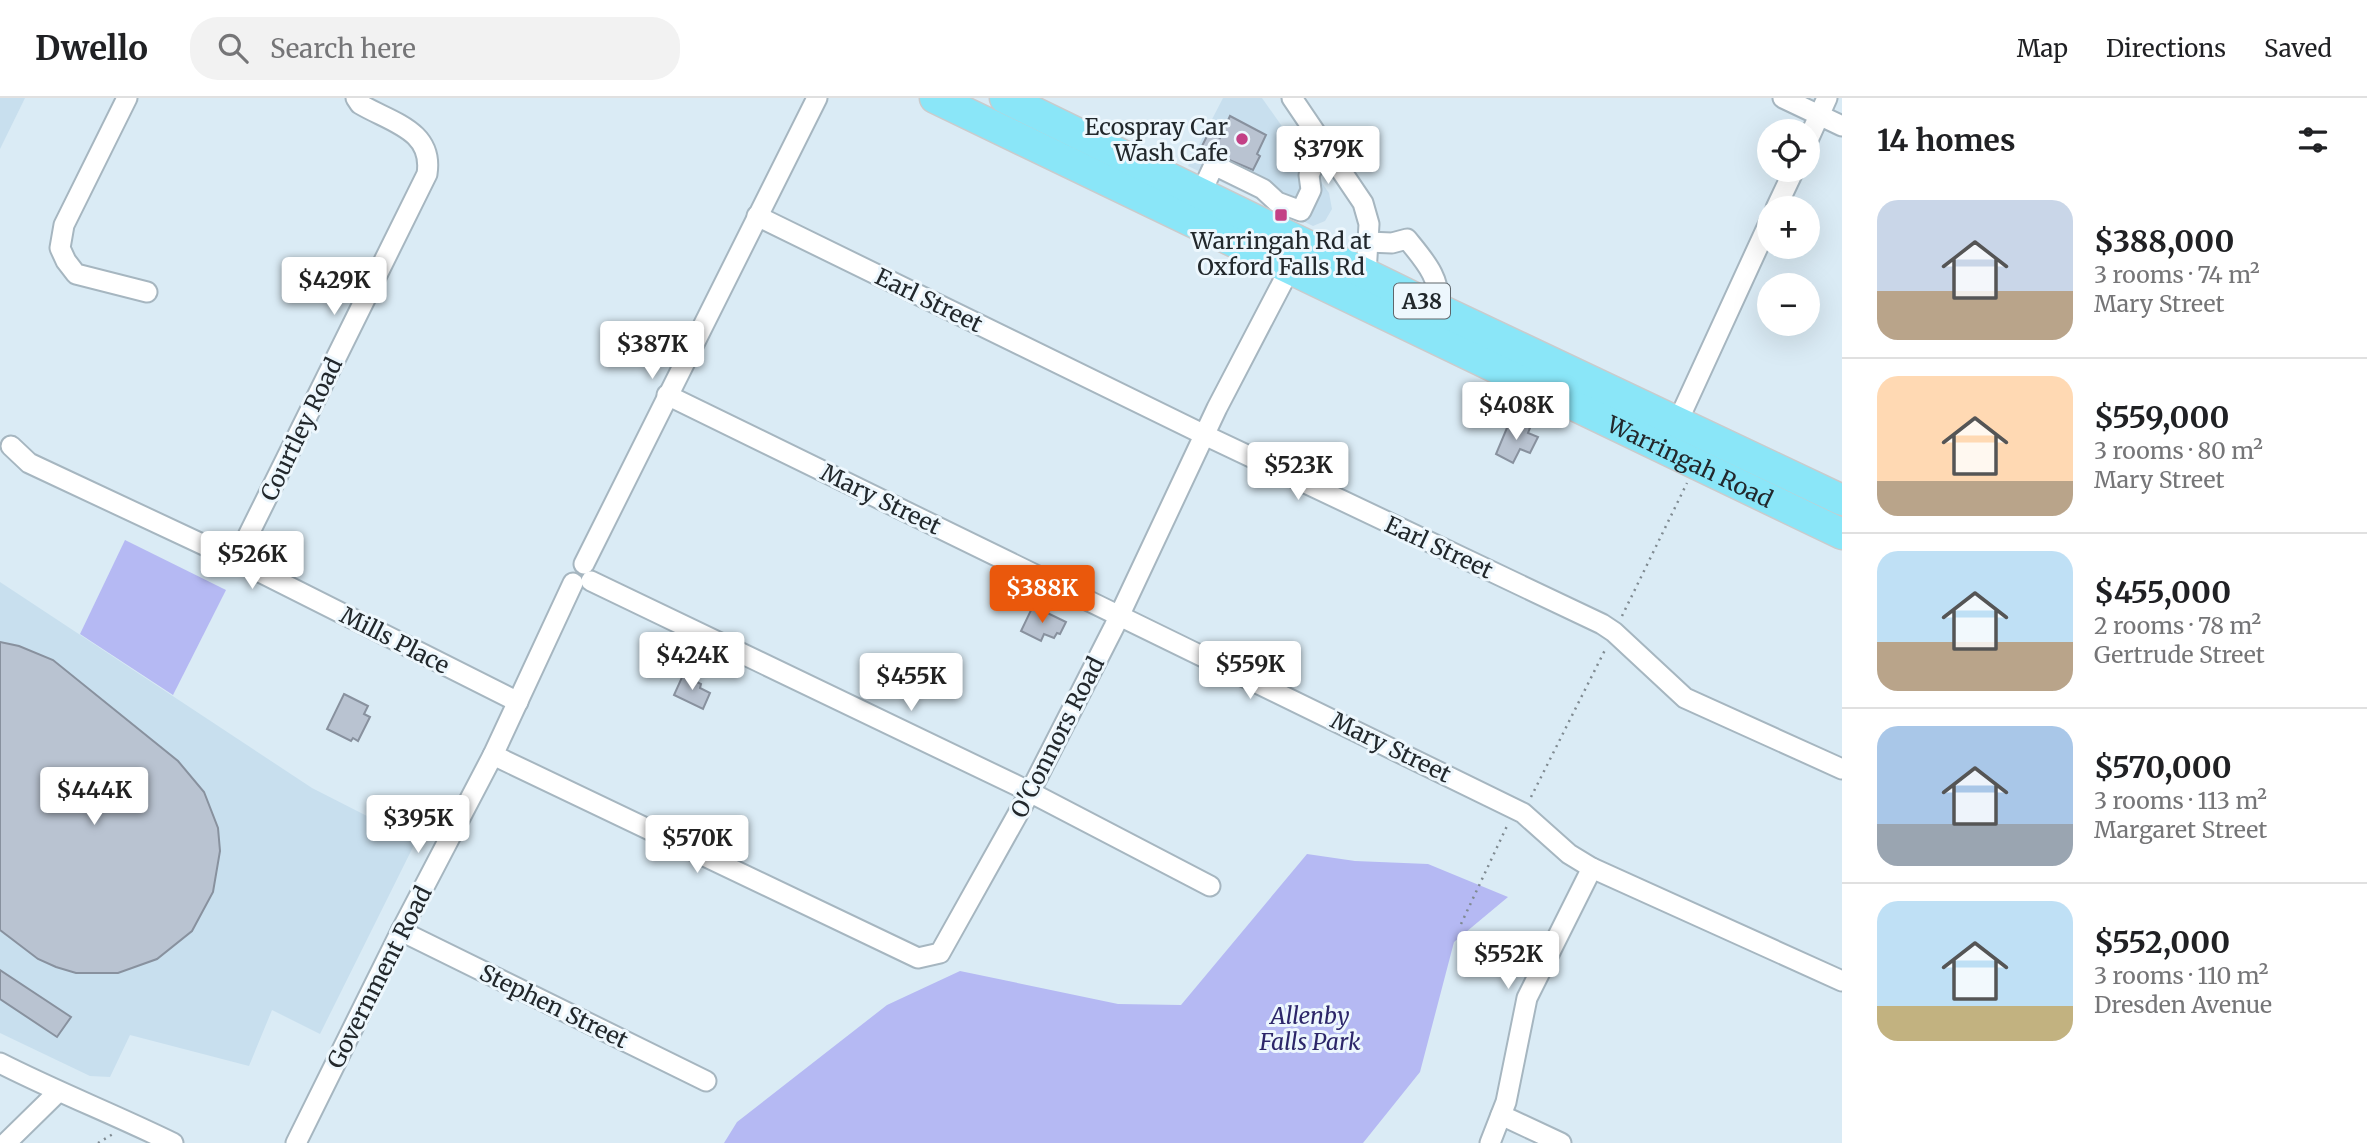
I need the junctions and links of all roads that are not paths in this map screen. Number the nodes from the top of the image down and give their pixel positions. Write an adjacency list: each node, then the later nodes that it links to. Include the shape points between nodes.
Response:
1 (127, 98): 19 (street, via 64,225 60,248 76,274)
2 (356, 98): 27 (street, Courtley Road, via 416,135 429,157 427,174)
3 (817, 98): 13 (street, Government Road)
4 (934, 98): 17 (highway, Warringah Road / A38)
5 (1005, 98): 12 (highway, Warringah Road / A38)
6 (1292, 98): 10 (street)
7 (1783, 98): 8 (street)
8 (1823, 107): 9 (street)
9 (1842, 126)
10 (1329, 152): 11 (street, via 1317,158 1309,175 1311,190 1301,211 1277,202); 15 (street, via 1363,203 1370,224)
11 (1262, 189): 12 (street, via 1214,165); 14 (street)
12 (1200, 193): 14 (highway, Warringah Road / A38)
13 (757, 216): 21 (street, Government Road); 23 (street, Earl Street)
14 (1250, 218): 18 (highway, Warringah Road / A38)
15 (1368, 242): 18 (street); 20 (street, via 1407,239 1429,265 1440,293)
16 (1757, 249): 22 (street)
17 (1289, 270): 23 (street, O'Connors Road); 26 (highway, Warringah Road / A38)
18 (1366, 274): 20 (highway, Warringah Road / A38)
19 (148, 292)
20 (1437, 307): 22 (highway, Warringah Road / A38)
21 (667, 395): 28 (street, Government Road); 29 (street, Mary Street)
22 (1678, 421): 25 (highway, Warringah Road / A38)
23 (1206, 435): 29 (street, O'Connors Road); 32 (street, Earl Street, via 1602,624 1685,698)
24 (11, 446): 27 (street, Mills Place, via 29,463)
25 (1842, 500)
26 (1842, 534)
27 (236, 560): 30 (street, Mills Place)
28 (583, 576): 30 (street, Government Road); 33 (street)
29 (1119, 615): 33 (street, O'Connors Road); 34 (street, Mary Street, via 1516,809)
30 (518, 702): 31 (street, Government Road)
31 (493, 755): 33 (street, O'Connors Road, via 918,958 940,953); 36 (street, Government Road)
32 (1842, 769)
33 (1029, 793): 35 (street)
34 (1592, 868): 37 (street, Mary Street); 41 (street, via 1527,998)
35 (1210, 886)
36 (401, 931): 39 (street, Stephen Street); 44 (street, Government Road)
37 (1842, 981)
38 (0, 1063): 40 (street)
39 (706, 1081)
40 (58, 1092): 42 (street); 43 (street)
41 (1501, 1115): 45 (street); 46 (street)
42 (6, 1143)
43 (173, 1143)
44 (296, 1143)
45 (1490, 1143)
46 (1561, 1143)

